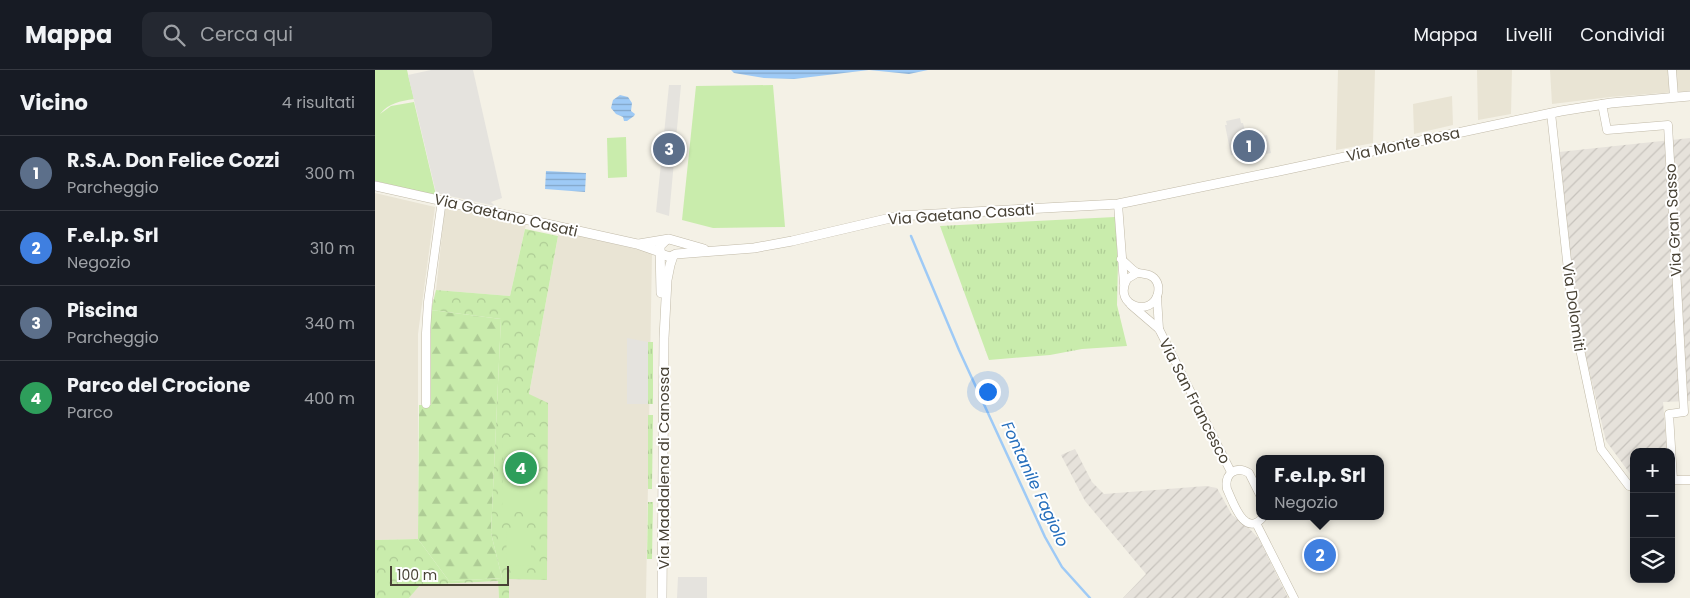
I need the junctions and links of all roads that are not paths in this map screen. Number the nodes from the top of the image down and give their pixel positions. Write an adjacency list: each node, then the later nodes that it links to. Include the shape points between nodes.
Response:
1 (1671, 70): 3 (street)
2 (1690, 96): 3 (street, Via Monte Rosa)
3 (1674, 97): 4 (street, Via Monte Rosa)
4 (1602, 104): 5 (street, Via Monte Rosa); 22 (street, Via Gran Sasso, via 1607,130 1668,125 1684,412 1669,414)
5 (1551, 112): 8 (street, Via Monte Rosa); 26 (street, Via Dolomiti, via 1573,316 1601,449)
6 (375, 186): 7 (street, Via Gaetano Casati)
7 (442, 200): 10 (street, Via Gaetano Casati); 21 (street, via 428,302)
8 (1118, 204): 11 (street, Via Gaetano Casati, via 899,216 792,241); 14 (street)
9 (670, 240): 10 (street, Via Gaetano Casati); 11 (street, Via Gaetano Casati); 12 (street, via 660,246); 13 (street, via 678,248)
10 (637, 244): 12 (street, Via Gaetano Casati)
11 (717, 251): 13 (street, Via Gaetano Casati)
12 (660, 253): 13 (street, Via Gaetano Casati, via 667,257); 20 (street, Via Maddalena di Canossa)
13 (675, 255): 20 (street, Via Maddalena di Canossa, via 667,280)
14 (1121, 259): 15 (street, Via San Francesco); 16 (street)
15 (1137, 273): 16 (street); 17 (street, Via San Francesco, via 1153,277 1158,288)
16 (1124, 284): 18 (street, via 1124,295)
17 (1157, 297): 18 (street, via 1148,306); 19 (street, Via San Francesco)
18 (1131, 305): 19 (street, Via San Francesco)
19 (1159, 329): 23 (street, Via San Francesco)
20 (664, 338): 30 (street, Via Maddalena di Canossa)
21 (426, 404)
22 (1670, 448)
23 (1231, 472): 27 (street, Via San Francesco, via 1249,473); 29 (street, Via San Francesco, via 1226,484 1240,516 1246,522)
24 (1690, 480): 25 (street)
25 (1675, 482)
26 (1630, 485)
27 (1256, 488)
28 (1259, 520): 29 (street)
29 (1256, 523): 31 (street, Via San Francesco)
30 (662, 598)
31 (1294, 598)

